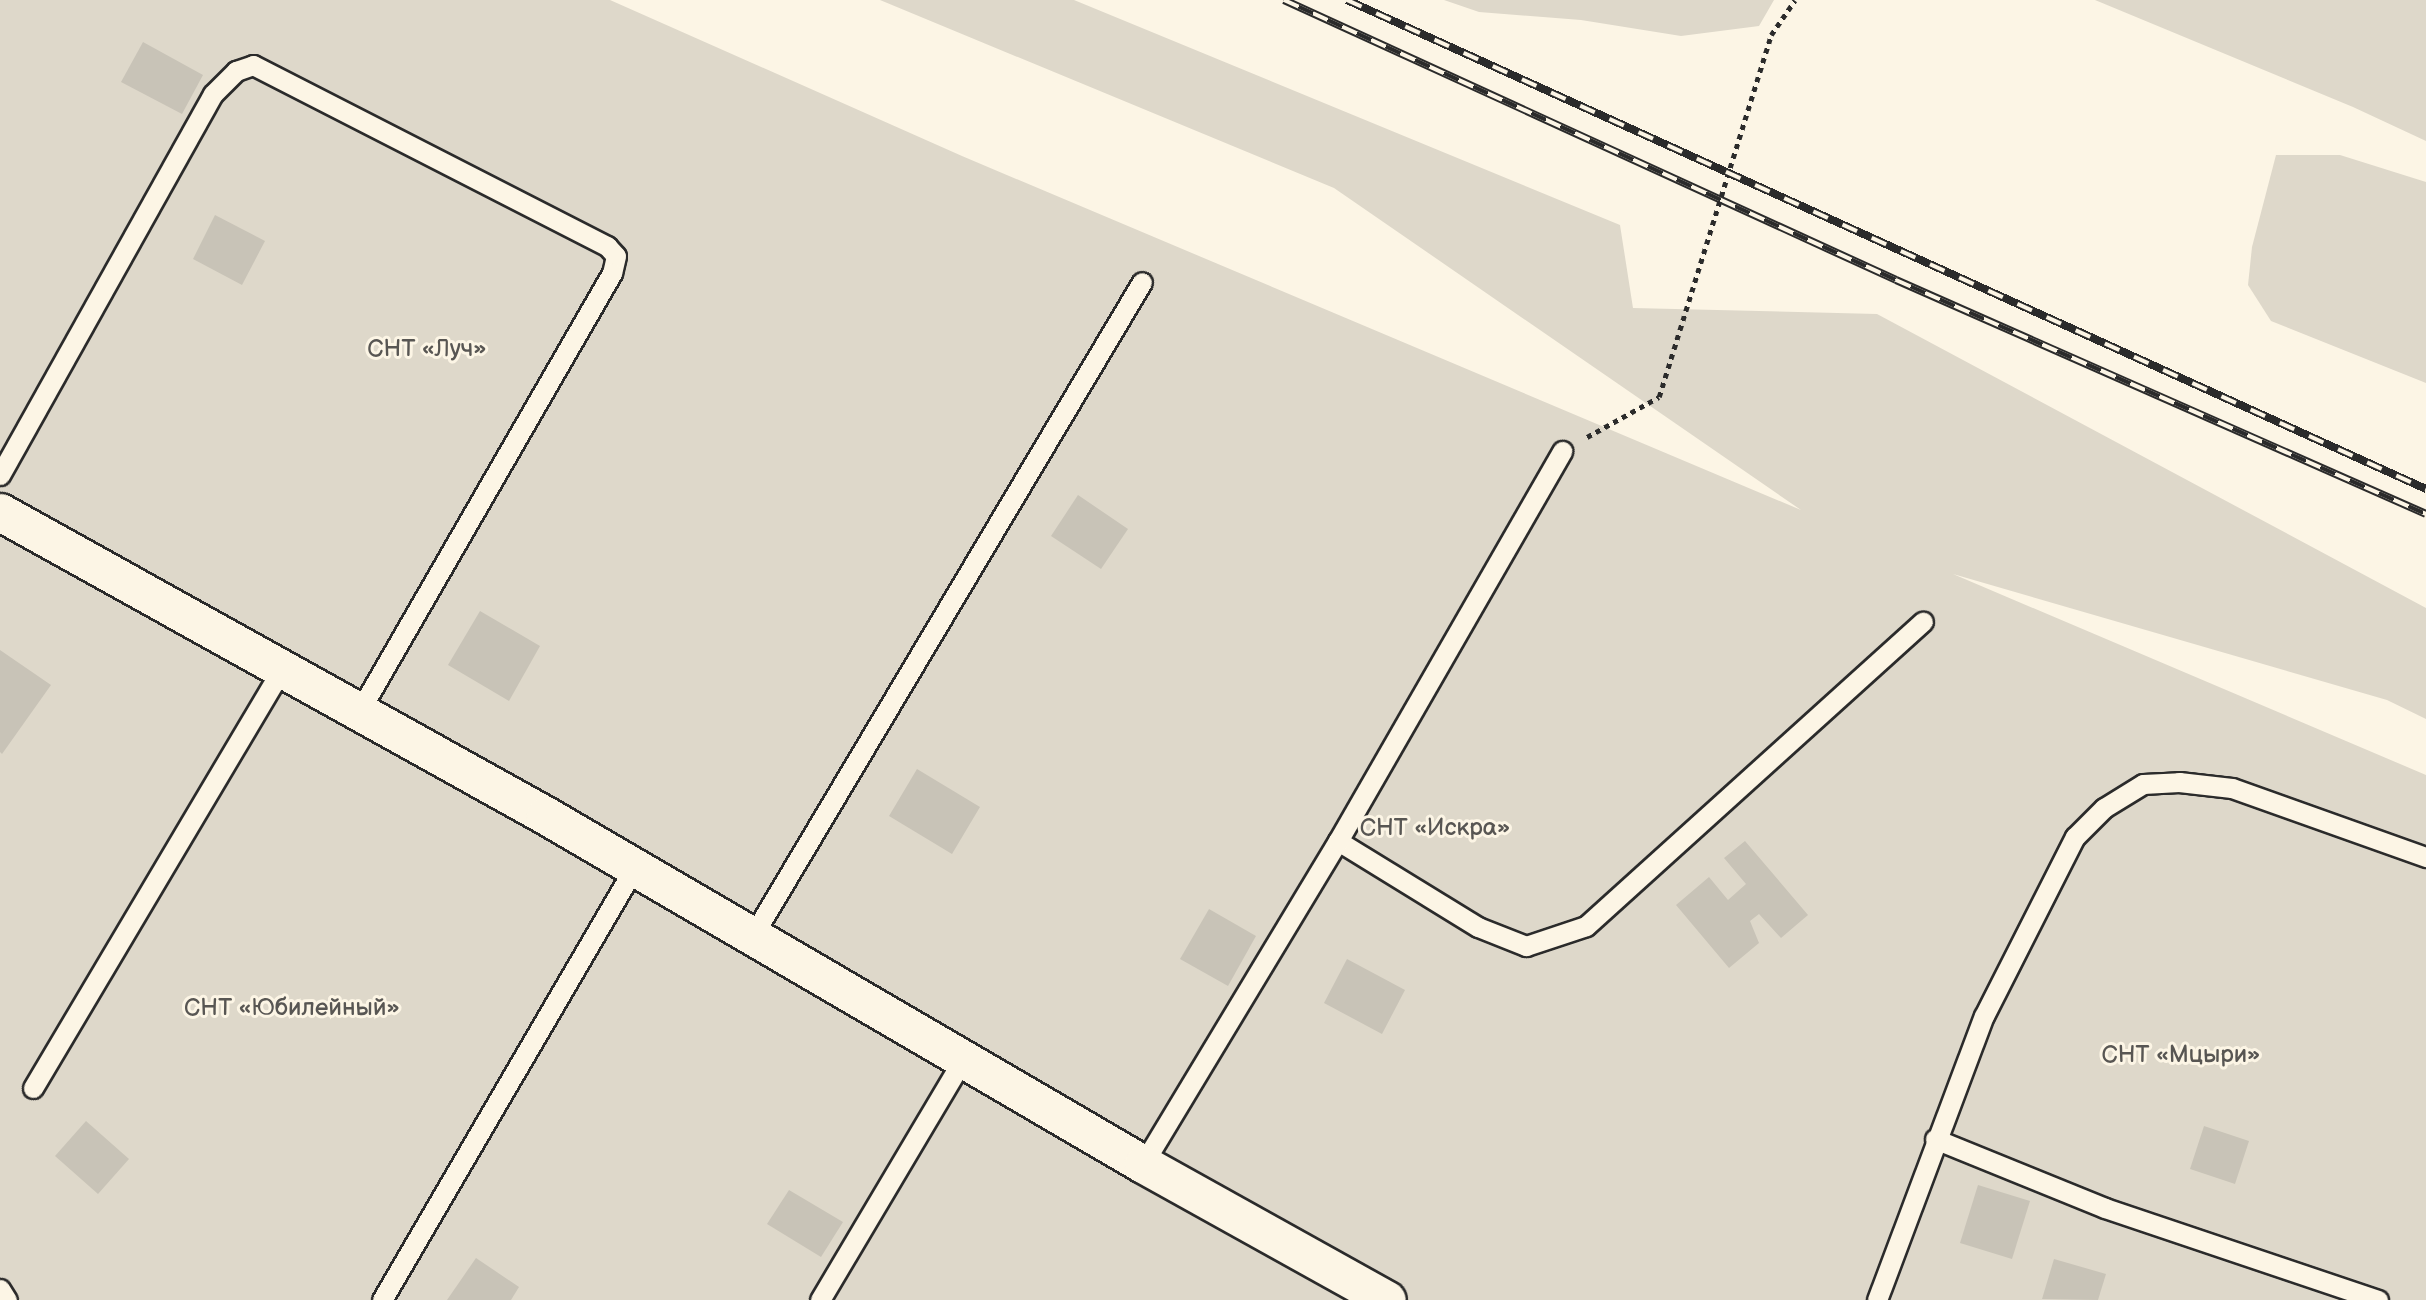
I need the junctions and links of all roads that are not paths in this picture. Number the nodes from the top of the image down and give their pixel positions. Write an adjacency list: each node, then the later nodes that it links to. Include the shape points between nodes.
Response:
1 (1142, 282): 11 (lane)
2 (1562, 451): 8 (lane)
3 (0, 475): 7 (lane, via 213,94 236,71 253,65 607,246 616,256 612,273)
4 (0, 512): 6 (street)
5 (1923, 622): 8 (lane, via 1586,926 1525,946 1478,927)
6 (282, 669): 7 (street); 13 (lane)
7 (359, 712): 10 (street)
8 (1338, 841): 15 (lane)
9 (2426, 857): 14 (lane, via 2232,788 2179,782 2143,784 2104,808 2075,837 1984,1016)
10 (634, 868): 11 (street); 18 (lane)
11 (752, 937): 12 (street)
12 (963, 1059): 15 (street); 19 (lane)
13 (33, 1088)
14 (1935, 1139): 21 (lane); 22 (lane, via 2105,1208)
15 (1143, 1164): 20 (street)
16 (0, 1289): 17 (lane)
17 (6, 1300)
18 (382, 1300)
19 (820, 1300)
20 (1387, 1300)
21 (1877, 1300)
22 (2378, 1300)

